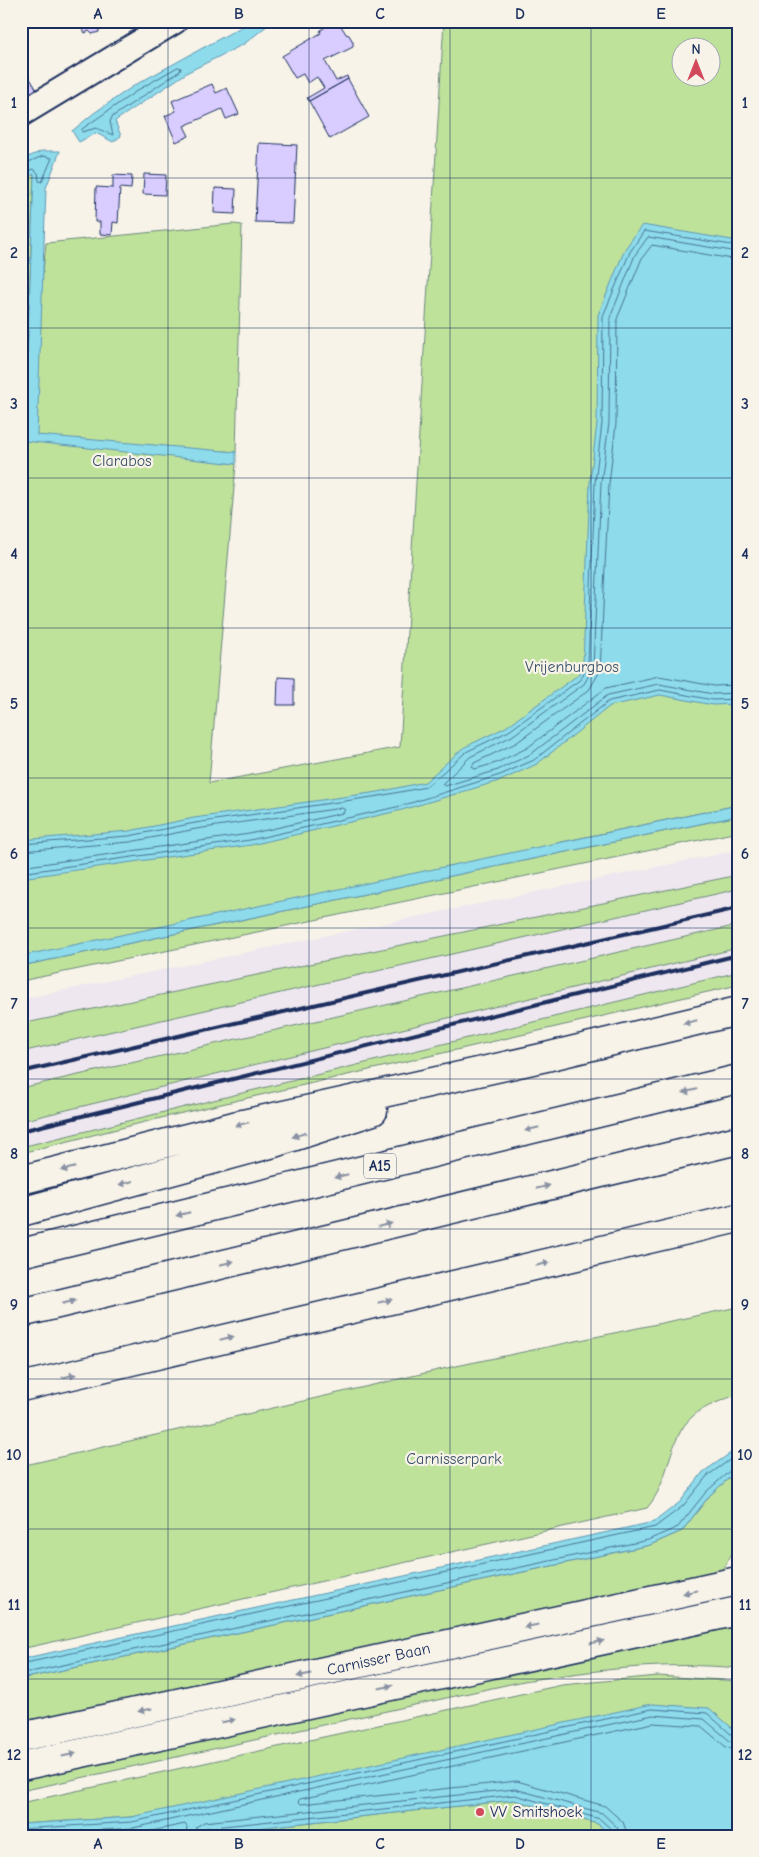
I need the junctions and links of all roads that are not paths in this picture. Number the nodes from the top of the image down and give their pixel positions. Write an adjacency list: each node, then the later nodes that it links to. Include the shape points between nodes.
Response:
1 (175, 21): 2 (street)
2 (21, 114)
3 (738, 1011): 4 (main road, one-way to 4)
4 (546, 1056): 7 (main road, one-way to 7, via 234,1126); 8 (main road, one-way to 8, via 274,1143)
5 (738, 1079): 10 (main road, A15, one-way to 10)
6 (738, 1140): 11 (main road, one-way to 6)
7 (21, 1180)
8 (21, 1212)
9 (738, 1218): 12 (main road, one-way to 9)
10 (21, 1253)
11 (21, 1313)
12 (21, 1387)
13 (738, 1581): 15 (main road, Carnisser Baan, one-way to 15)
14 (738, 1611): 16 (main road, Carnisser Baan, one-way to 14)
15 (21, 1737)
16 (21, 1766)

